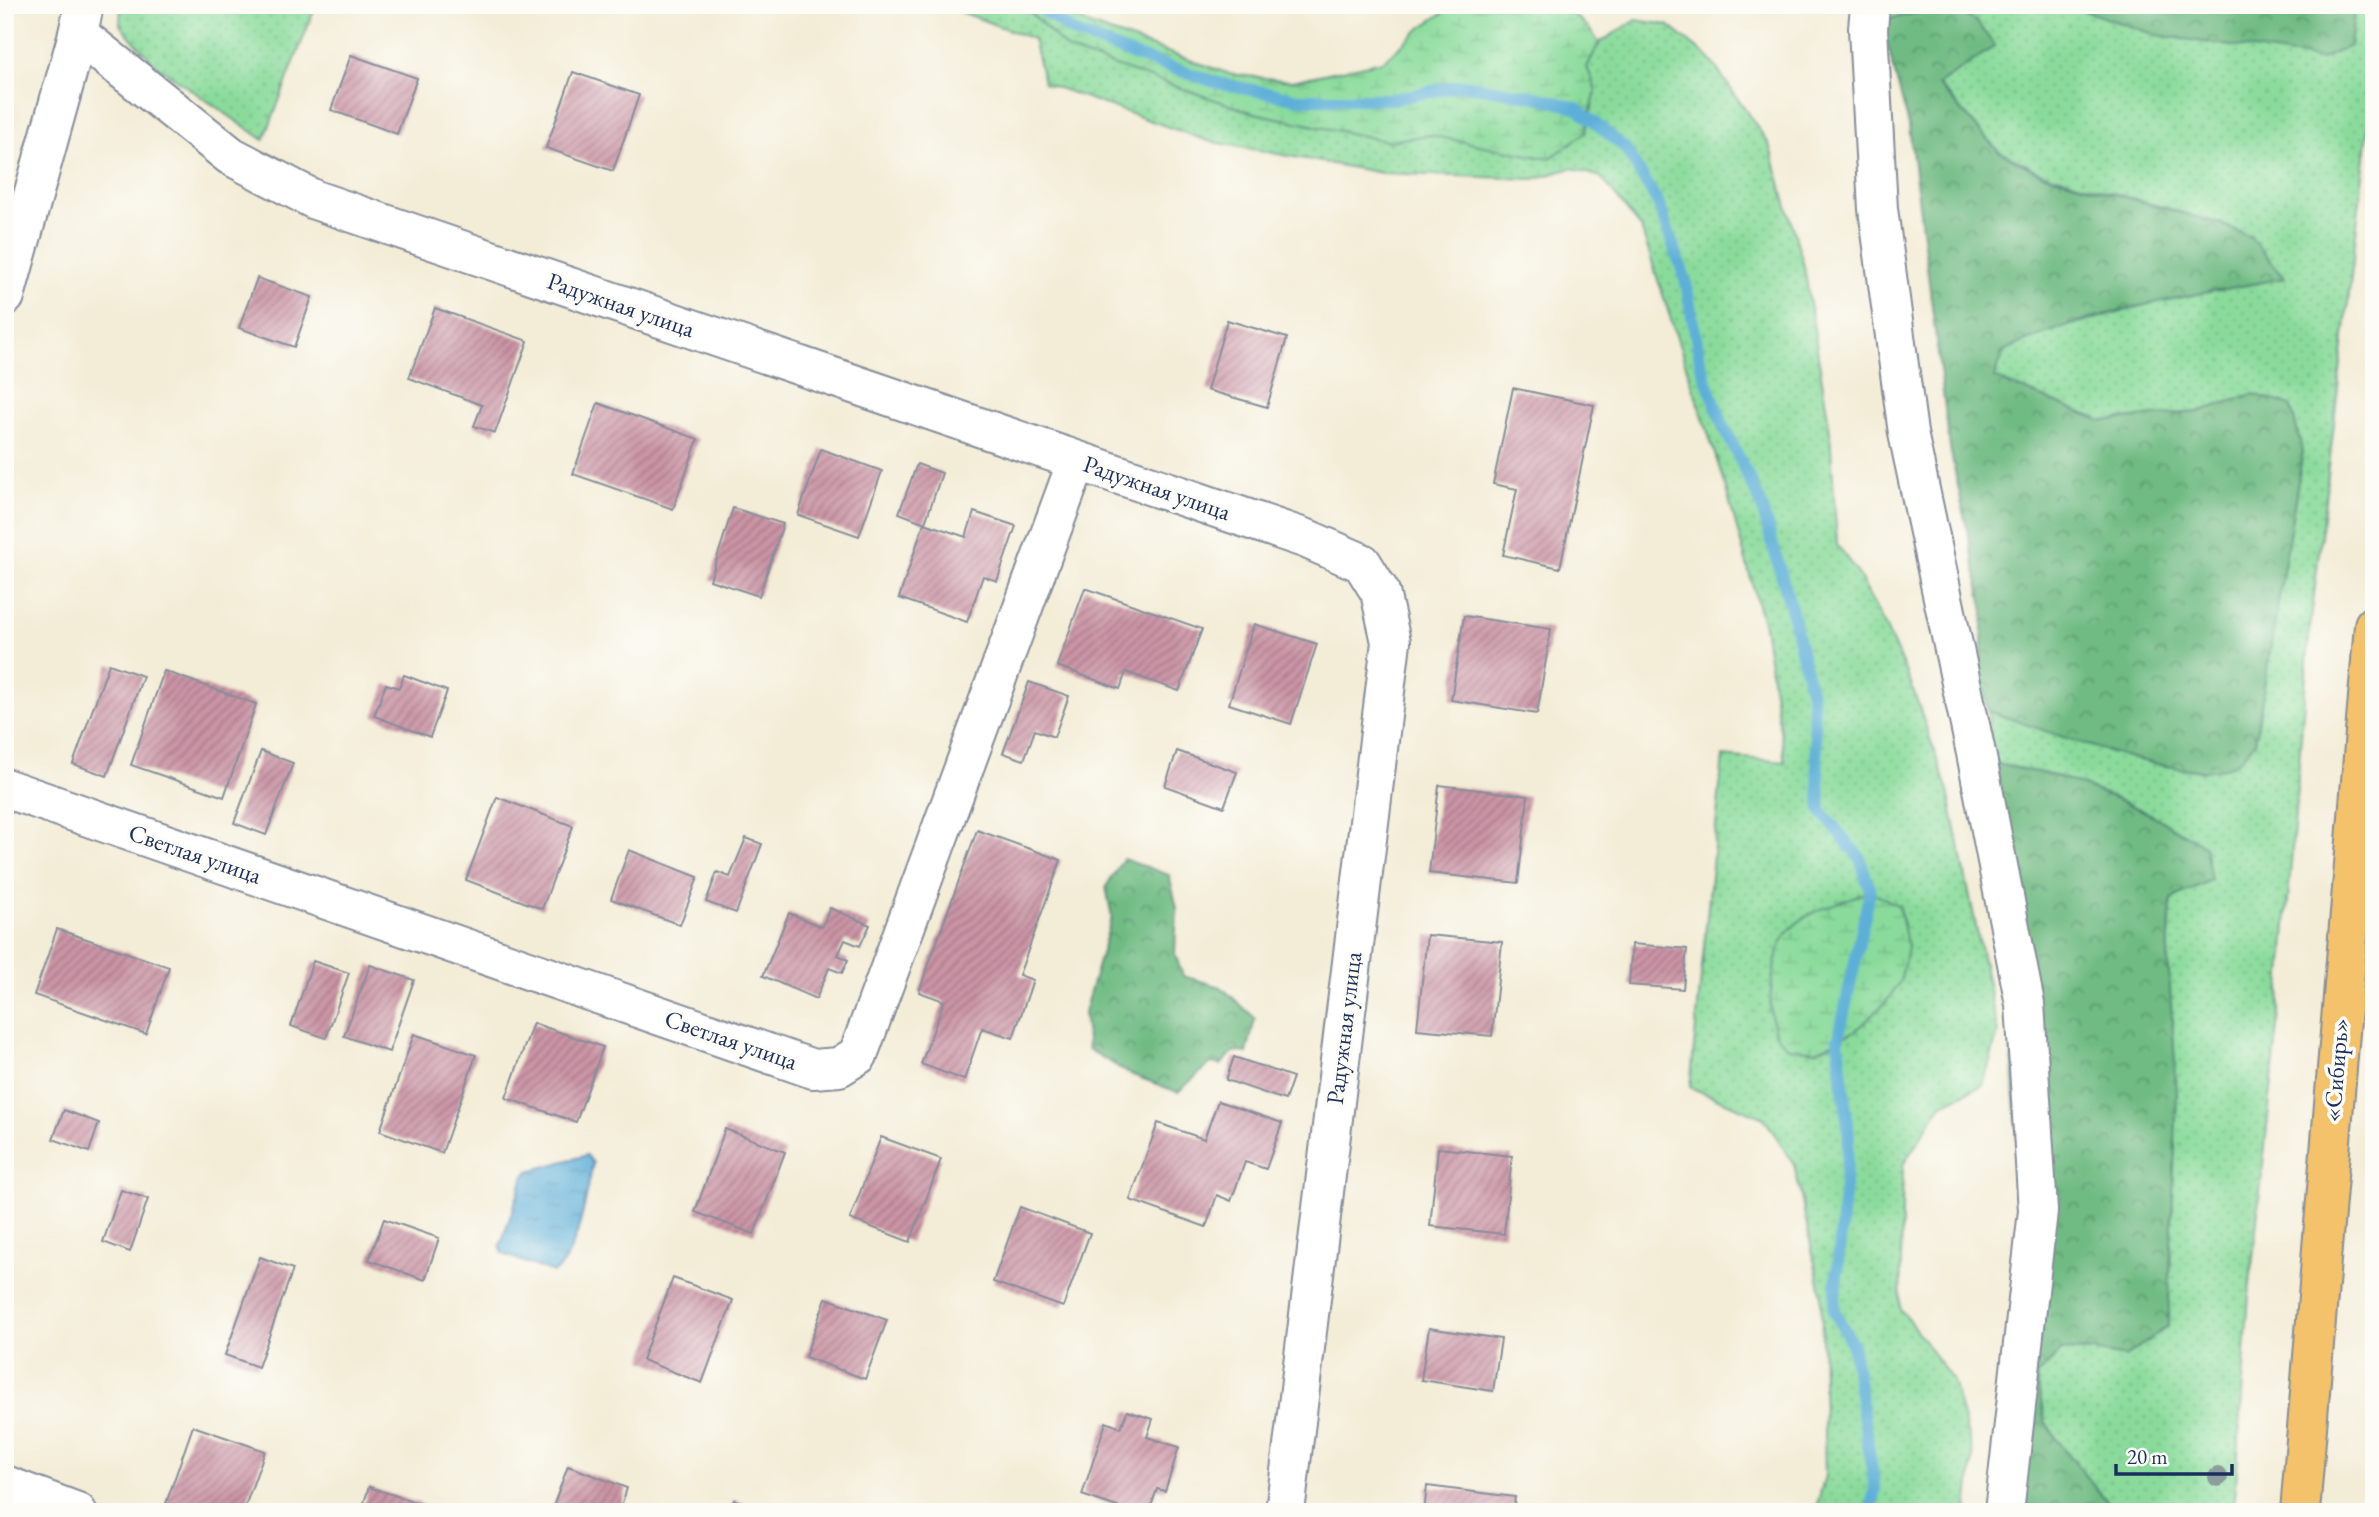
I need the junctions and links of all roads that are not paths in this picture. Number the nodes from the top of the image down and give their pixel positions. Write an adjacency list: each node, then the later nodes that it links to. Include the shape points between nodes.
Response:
1 (1870, 5): 10 (street, via 1878,209 1908,433 2025,1004 2038,1211)
2 (81, 20): 3 (street); 4 (street, Радужная улица, via 231,156 315,200)
3 (5, 296)
4 (1077, 461): 6 (street, Светлая улица, via 858,1055 839,1067 813,1069); 9 (street, Радужная улица, via 1307,539 1362,563 1380,592 1391,642)
5 (2374, 627): 11 (highway, «Сибирь»)
6 (5, 788)
7 (5, 1485): 8 (street)
8 (77, 1512)
9 (1285, 1512)
10 (2004, 1512)
11 (2300, 1512)

